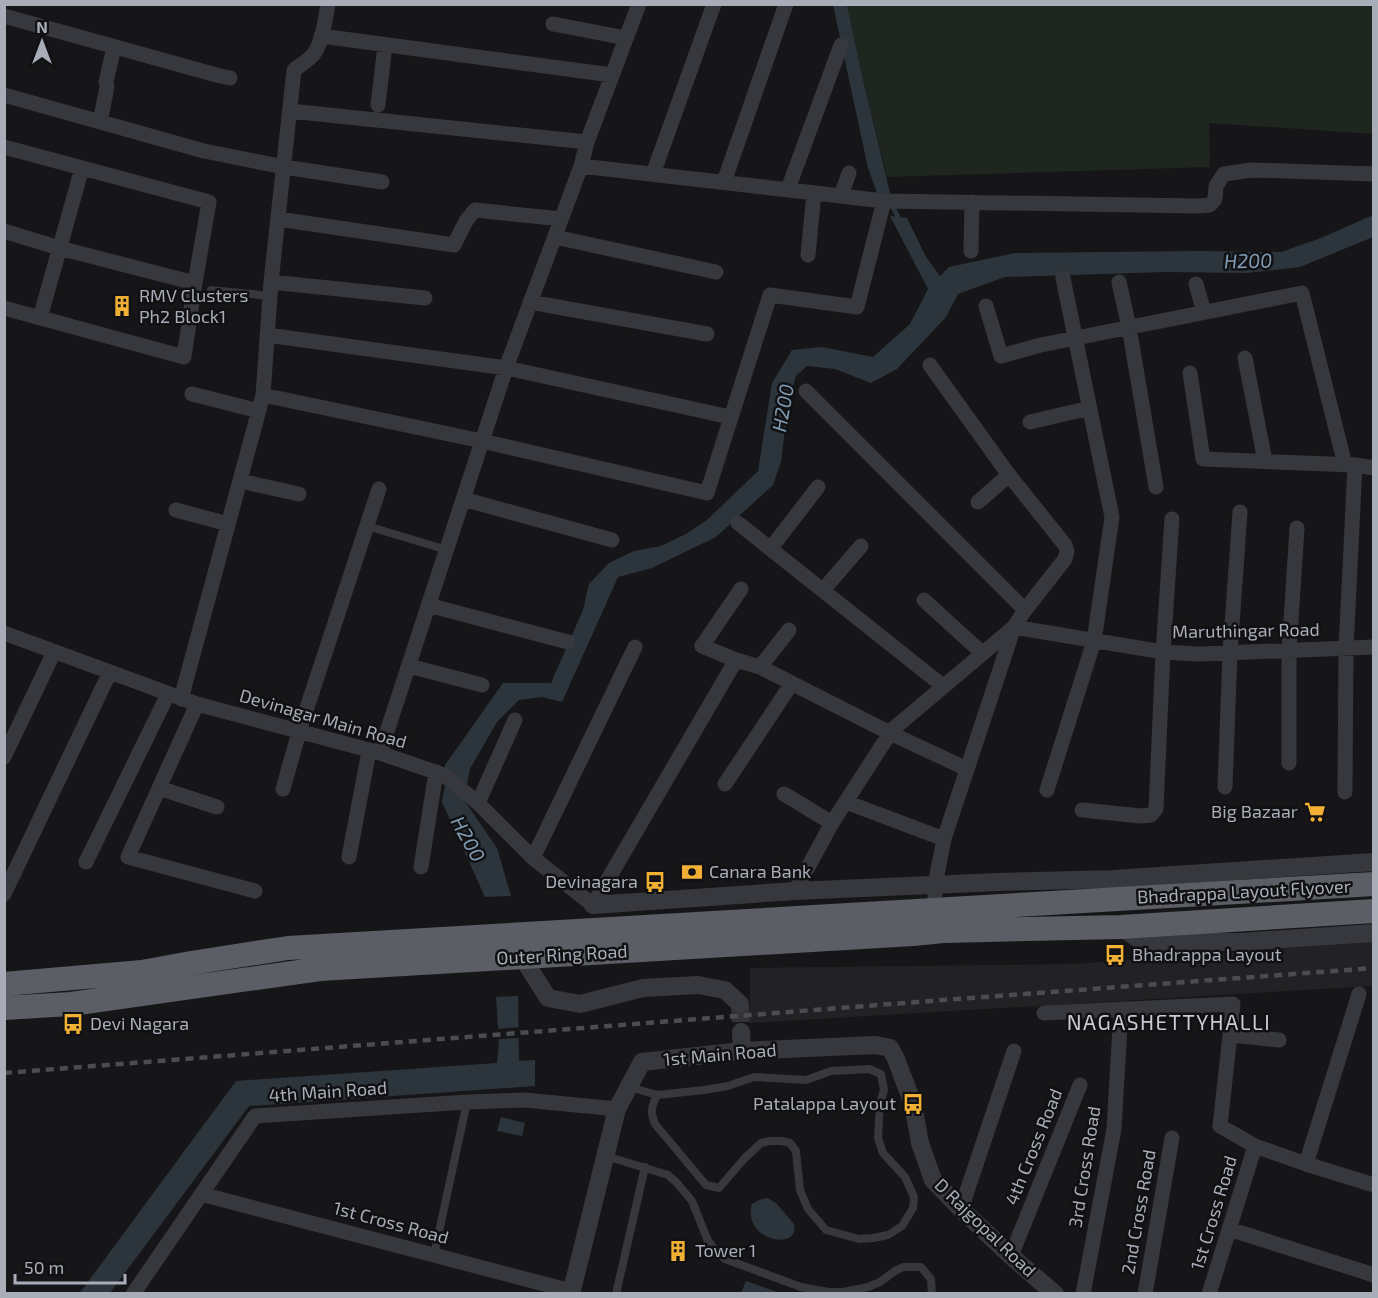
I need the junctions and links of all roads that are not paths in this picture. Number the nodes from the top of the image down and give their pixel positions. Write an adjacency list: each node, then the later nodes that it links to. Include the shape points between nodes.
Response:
1 (328, 4): 7 (street)
2 (639, 4): 8 (street)
3 (714, 4): 24 (street)
4 (786, 4): 27 (street)
5 (4, 16): 11 (street)
6 (552, 24): 8 (street)
7 (321, 36): 9 (street); 16 (street, via 315,53 294,70)
8 (626, 38): 12 (street)
9 (385, 45): 12 (street); 15 (street)
10 (841, 45): 28 (street)
11 (114, 47): 13 (street); 17 (street)
12 (612, 75): 18 (street)
13 (230, 78)
14 (4, 96): 17 (street)
15 (378, 105)
16 (290, 111): 18 (street); 21 (street)
17 (99, 122): 21 (street, via 204,151)
18 (587, 142): 20 (street)
19 (4, 147): 22 (street)
20 (581, 166): 24 (street); 34 (street)
21 (284, 167): 26 (street); 33 (street)
22 (82, 168): 37 (street); 43 (street, via 210,202)
23 (849, 173): 30 (street)
24 (653, 174): 27 (street)
25 (1374, 174): 32 (street, via 1252,170 1224,174 1216,186 1215,200 1210,205 1198,206)
26 (382, 182)
27 (724, 182): 28 (street)
28 (788, 189): 29 (street)
29 (814, 193): 30 (street); 39 (street)
30 (841, 196): 31 (street)
31 (884, 201): 32 (street); 66 (street, via 857,307 770,295)
32 (972, 202): 38 (street)
33 (278, 219): 34 (street, via 454,245 475,210); 45 (street)
34 (561, 219): 36 (street)
35 (4, 231): 37 (street)
36 (555, 237): 40 (street); 48 (street)
37 (59, 248): 43 (street); 52 (street)
38 (971, 251)
39 (808, 255)
40 (716, 272)
41 (1063, 278): 56 (street)
42 (1119, 282): 53 (street)
43 (195, 283): 52 (street, via 184,357)
44 (1196, 284): 51 (street)
45 (271, 289): 46 (lane); 47 (street); 55 (street)
46 (211, 291)
47 (425, 298)
48 (530, 302): 54 (street); 59 (street)
49 (986, 306): 56 (street, via 1001,356)
50 (4, 308): 52 (street)
51 (1204, 312): 53 (street); 70 (street, via 1302,293)
52 (40, 318)
53 (1129, 327): 56 (street); 75 (street)
54 (706, 334)
55 (267, 335): 59 (street); 63 (street)
56 (1076, 339): 64 (street)
57 (1245, 358): 69 (street)
58 (930, 364): 72 (street)
59 (506, 368): 66 (street); 68 (street)
60 (1190, 373): 69 (street, via 1203,459)
61 (807, 392): 95 (street)
62 (192, 394): 65 (street)
63 (263, 395): 65 (street); 68 (street)
64 (1090, 408): 67 (street); 99 (street, via 1112,517)
65 (259, 411): 73 (street)
66 (730, 417): 68 (street, via 707,493)
67 (1030, 422)
68 (482, 441): 78 (street)
69 (1265, 461): 70 (street)
70 (1350, 465): 71 (street); 103 (street)
71 (1374, 468)
72 (1009, 475): 79 (street); 95 (street, via 1067,551 1065,559)
73 (240, 481): 77 (street); 84 (street)
74 (818, 487): 89 (street)
75 (1156, 487)
76 (379, 489): 119 (street)
77 (299, 494)
78 (463, 499): 87 (street); 90 (street)
79 (978, 502)
80 (176, 510): 84 (street)
81 (1240, 512): 108 (street)
82 (1172, 519): 106 (street)
83 (738, 523): 89 (street)
84 (228, 524): 116 (street)
85 (374, 528): 90 (lane)
86 (1297, 528): 105 (street)
87 (612, 540)
88 (861, 546): 92 (street)
89 (771, 548): 92 (street)
90 (447, 550): 94 (street)
91 (741, 589): 109 (street, via 702,646)
92 (823, 590): 115 (street)
93 (924, 600): 107 (street)
94 (429, 605): 100 (street); 110 (street)
95 (1025, 609): 96 (street)
96 (1014, 627): 99 (street, Maruthingar Road); 107 (street); 124 (street)
97 (789, 630): 111 (street)
98 (4, 633): 104 (street, Devinagar Main Road)
99 (1094, 641): 106 (street, Maruthingar Road); 130 (street)
100 (568, 642)
101 (635, 647): 140 (street)
102 (1374, 647): 103 (street, Maruthingar Road)
103 (1346, 649): 105 (street, Maruthingar Road); 131 (street)
104 (54, 651): 112 (street, Devinagar Main Road); 122 (street)
105 (1289, 651): 108 (street, Maruthingar Road); 123 (street)
106 (1163, 652): 108 (street, Maruthingar Road); 136 (street, via 1156,809 1151,815 1141,816)
107 (982, 653): 115 (street)
108 (1230, 653): 128 (street)
109 (736, 660): 111 (street); 150 (street)
110 (409, 666): 114 (street); 121 (street)
111 (760, 667): 113 (street)
112 (110, 672): 116 (street, Devinagar Main Road); 149 (street)
113 (792, 683): 120 (street); 126 (street)
114 (482, 685)
115 (943, 686): 120 (street)
116 (175, 696): 117 (street, Devinagar Main Road); 141 (street)
117 (197, 704): 119 (street, Devinagar Main Road); 127 (street)
118 (515, 720): 133 (street)
119 (299, 732): 121 (street, Devinagar Main Road); 129 (street)
120 (890, 733): 124 (street); 134 (street)
121 (374, 752): 125 (street, Devinagar Main Road); 139 (street)
122 (4, 757)
123 (1289, 763)
124 (967, 769): 138 (street)
125 (440, 774): 133 (street, Devinagar Main Road); 143 (street)
126 (725, 784)
127 (159, 788): 135 (street); 147 (street, via 128,857)
128 (1225, 788)
129 (283, 789)
130 (1047, 790)
131 (1345, 792)
132 (784, 794): 137 (street)
133 (474, 799): 140 (street, Devinagar Main Road)
134 (846, 802): 137 (street); 138 (street)
135 (217, 807)
136 (1082, 810)
137 (832, 823): 148 (street)
138 (944, 839): 145 (street)
139 (349, 857)
140 (533, 858): 150 (street, Devinagar Main Road)
141 (86, 862)
142 (1374, 862): 146 (street)
143 (421, 867)
144 (1374, 884): 146 (highway, Bhadrappa Layout Flyover)
145 (935, 885): 146 (street); 148 (street); 151 (street)
146 (1114, 889): 151 (highway, Outer Ring Road)
147 (255, 891)
148 (795, 891): 150 (street)
149 (4, 894)
150 (593, 906)
151 (935, 910): 156 (highway, Outer Ring Road, via 288,948 142,972)
152 (1374, 911): 153 (highway, Bhadrappa Layout Flyover)
153 (1121, 927): 154 (street, via 1143,942 1240,942); 155 (highway, Outer Ring Road, via 943,931)
154 (1374, 933)
155 (522, 957): 158 (street, via 548,998 580,1004 643,988 698,985 725,990); 159 (highway, Outer Ring Road, via 320,969 71,1004)
156 (4, 984)
157 (1359, 994): 176 (street)
158 (740, 1004)
159 (4, 1008)
160 (1121, 1009): 161 (street); 163 (street, via 1233,1004); 190 (street, 3rd Cross Road, via 1114,1129)
161 (1044, 1012)
162 (741, 1032): 165 (street)
163 (1230, 1035): 164 (street); 174 (street, 1st Cross Road, via 1220,1126)
164 (1279, 1040)
165 (742, 1051): 168 (street, 1st Main Road, via 642,1062); 172 (street, 1st Main Road, via 876,1045 890,1048)
166 (1014, 1051): 180 (street)
167 (1080, 1085): 183 (street, 4th Cross Road)
168 (629, 1087): 169 (lane); 171 (street, 1st Main Road)
169 (657, 1095): 169 (lane, via 728,1086 754,1077 806,1080 831,1071 869,1069 881,1074 884,1090 878,1138 883,1153 904,1177 914,1197 913,1208 902,1226 888,1235 859,1239 826,1230 808,1209 800,1190 796,1151 790,1143 782,1141 761,1143 719,1188 706,1185 655,1124 651,1114)
170 (466, 1102): 171 (street, 4th Main Road, via 525,1100); 179 (street, 4th Main Road, via 255,1116); 182 (lane)
171 (617, 1109): 175 (street, 1st Main Road)
172 (916, 1121): 180 (street, D Rajgopal Road, via 933,1180)
173 (1172, 1138): 191 (street, 2nd Cross Road)
174 (1255, 1146): 176 (street); 181 (street, 1st Cross Road)
175 (606, 1156): 177 (lane); 185 (street, 1st Main Road)
176 (1306, 1164): 178 (street)
177 (645, 1167): 187 (lane); 188 (lane, via 668,1175 685,1191 708,1241 725,1258 801,1287 829,1293 856,1291 903,1268 921,1267 931,1279)
178 (1374, 1185)
179 (201, 1194): 182 (street, 1st Cross Road); 186 (street, 4th Main Road)
180 (960, 1209): 183 (street, D Rajgopal Road)
181 (1229, 1229): 184 (street); 192 (street, 1st Cross Road)
182 (434, 1255): 185 (street, 1st Cross Road)
183 (1011, 1256): 189 (street, D Rajgopal Road)
184 (1374, 1275)
185 (571, 1292)
186 (136, 1293)
187 (616, 1293)
188 (932, 1293)
189 (1053, 1293)
190 (1083, 1293)
191 (1145, 1293)
192 (1209, 1293)

